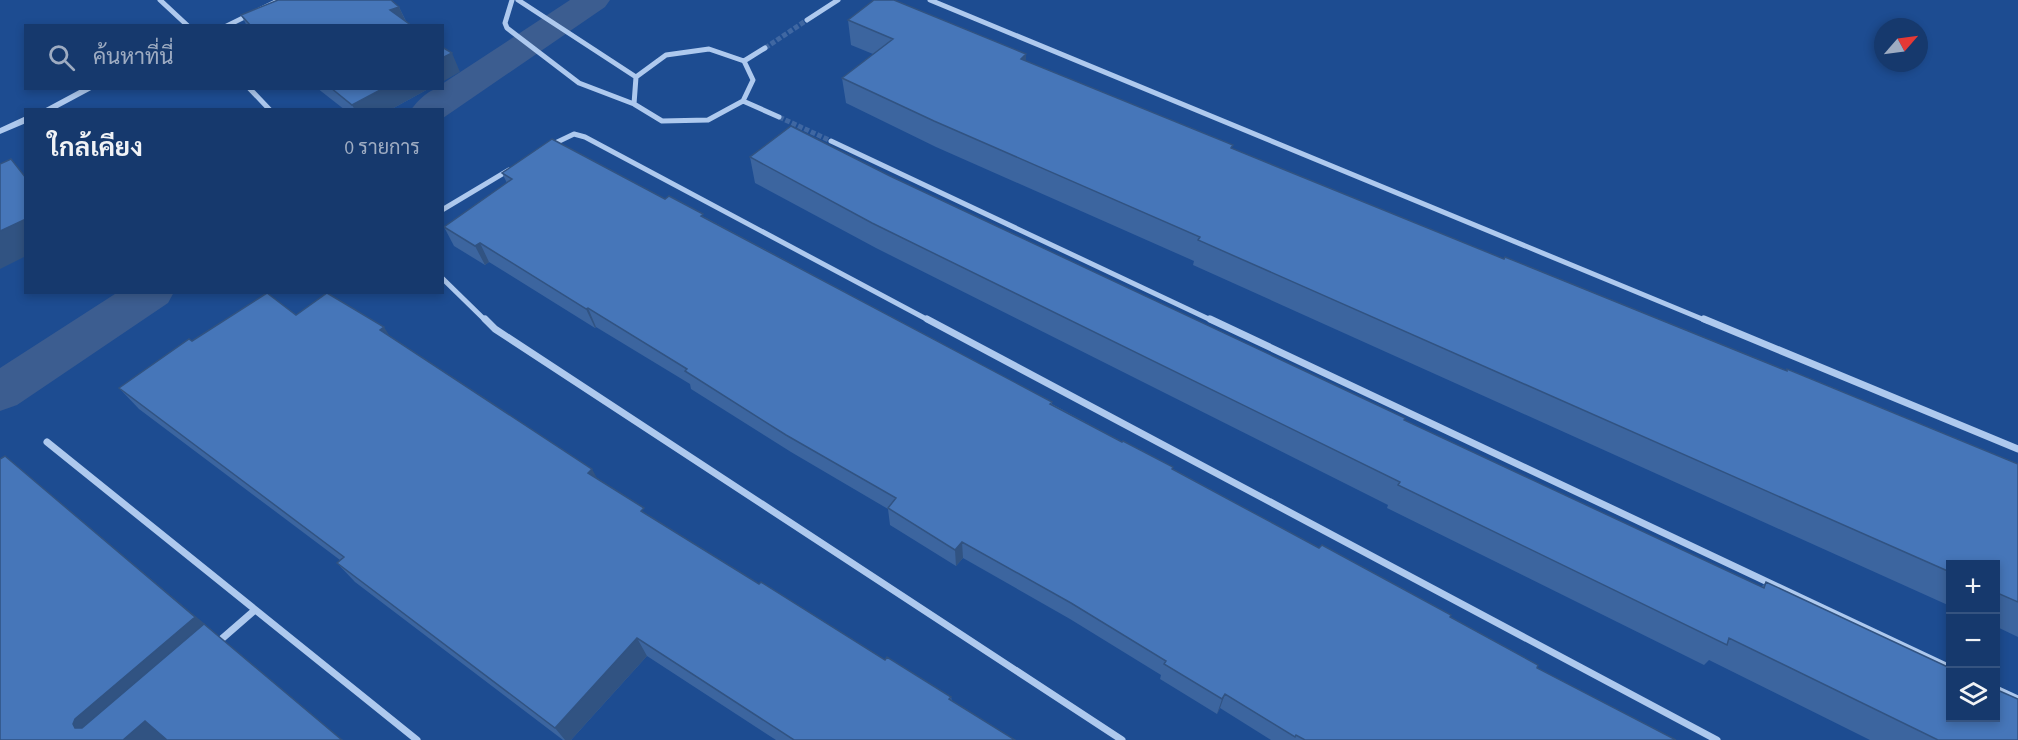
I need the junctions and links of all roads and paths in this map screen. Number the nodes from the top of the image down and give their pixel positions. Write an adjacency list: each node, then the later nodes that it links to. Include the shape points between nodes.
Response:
1 (160, 0): 8 (street)
2 (280, 0): 9 (street)
3 (512, 0): 16 (street, via 507,28 579,83)
4 (518, 0): 12 (street)
5 (838, 0): 7 (street)
6 (930, 0): 28 (street)
7 (807, 20)
8 (186, 24)
9 (229, 24)
10 (765, 48): 11 (street)
11 (744, 61): 12 (street, via 709,49 677,53 666,55); 15 (street, via 753,80)
12 (636, 77): 16 (street)
13 (86, 90): 17 (street)
14 (251, 90): 18 (street)
15 (743, 101): 16 (street, via 708,120 662,122); 19 (street)
16 (634, 104)
17 (50, 108)
18 (268, 108)
19 (779, 117)
20 (24, 120): 21 (street)
21 (0, 131)
22 (831, 141): 31 (street)
23 (540, 151): 36 (street, via 574,134 585,137)
24 (520, 163): 25 (street)
25 (444, 209)
26 (444, 280): 35 (street, via 495,329)
27 (47, 442): 29 (street)
28 (2018, 449)
29 (255, 610): 30 (street); 34 (street)
30 (211, 648)
31 (1946, 666)
32 (2000, 691): 33 (street)
33 (2018, 699)
34 (417, 740)
35 (1122, 740)
36 (1717, 740)

